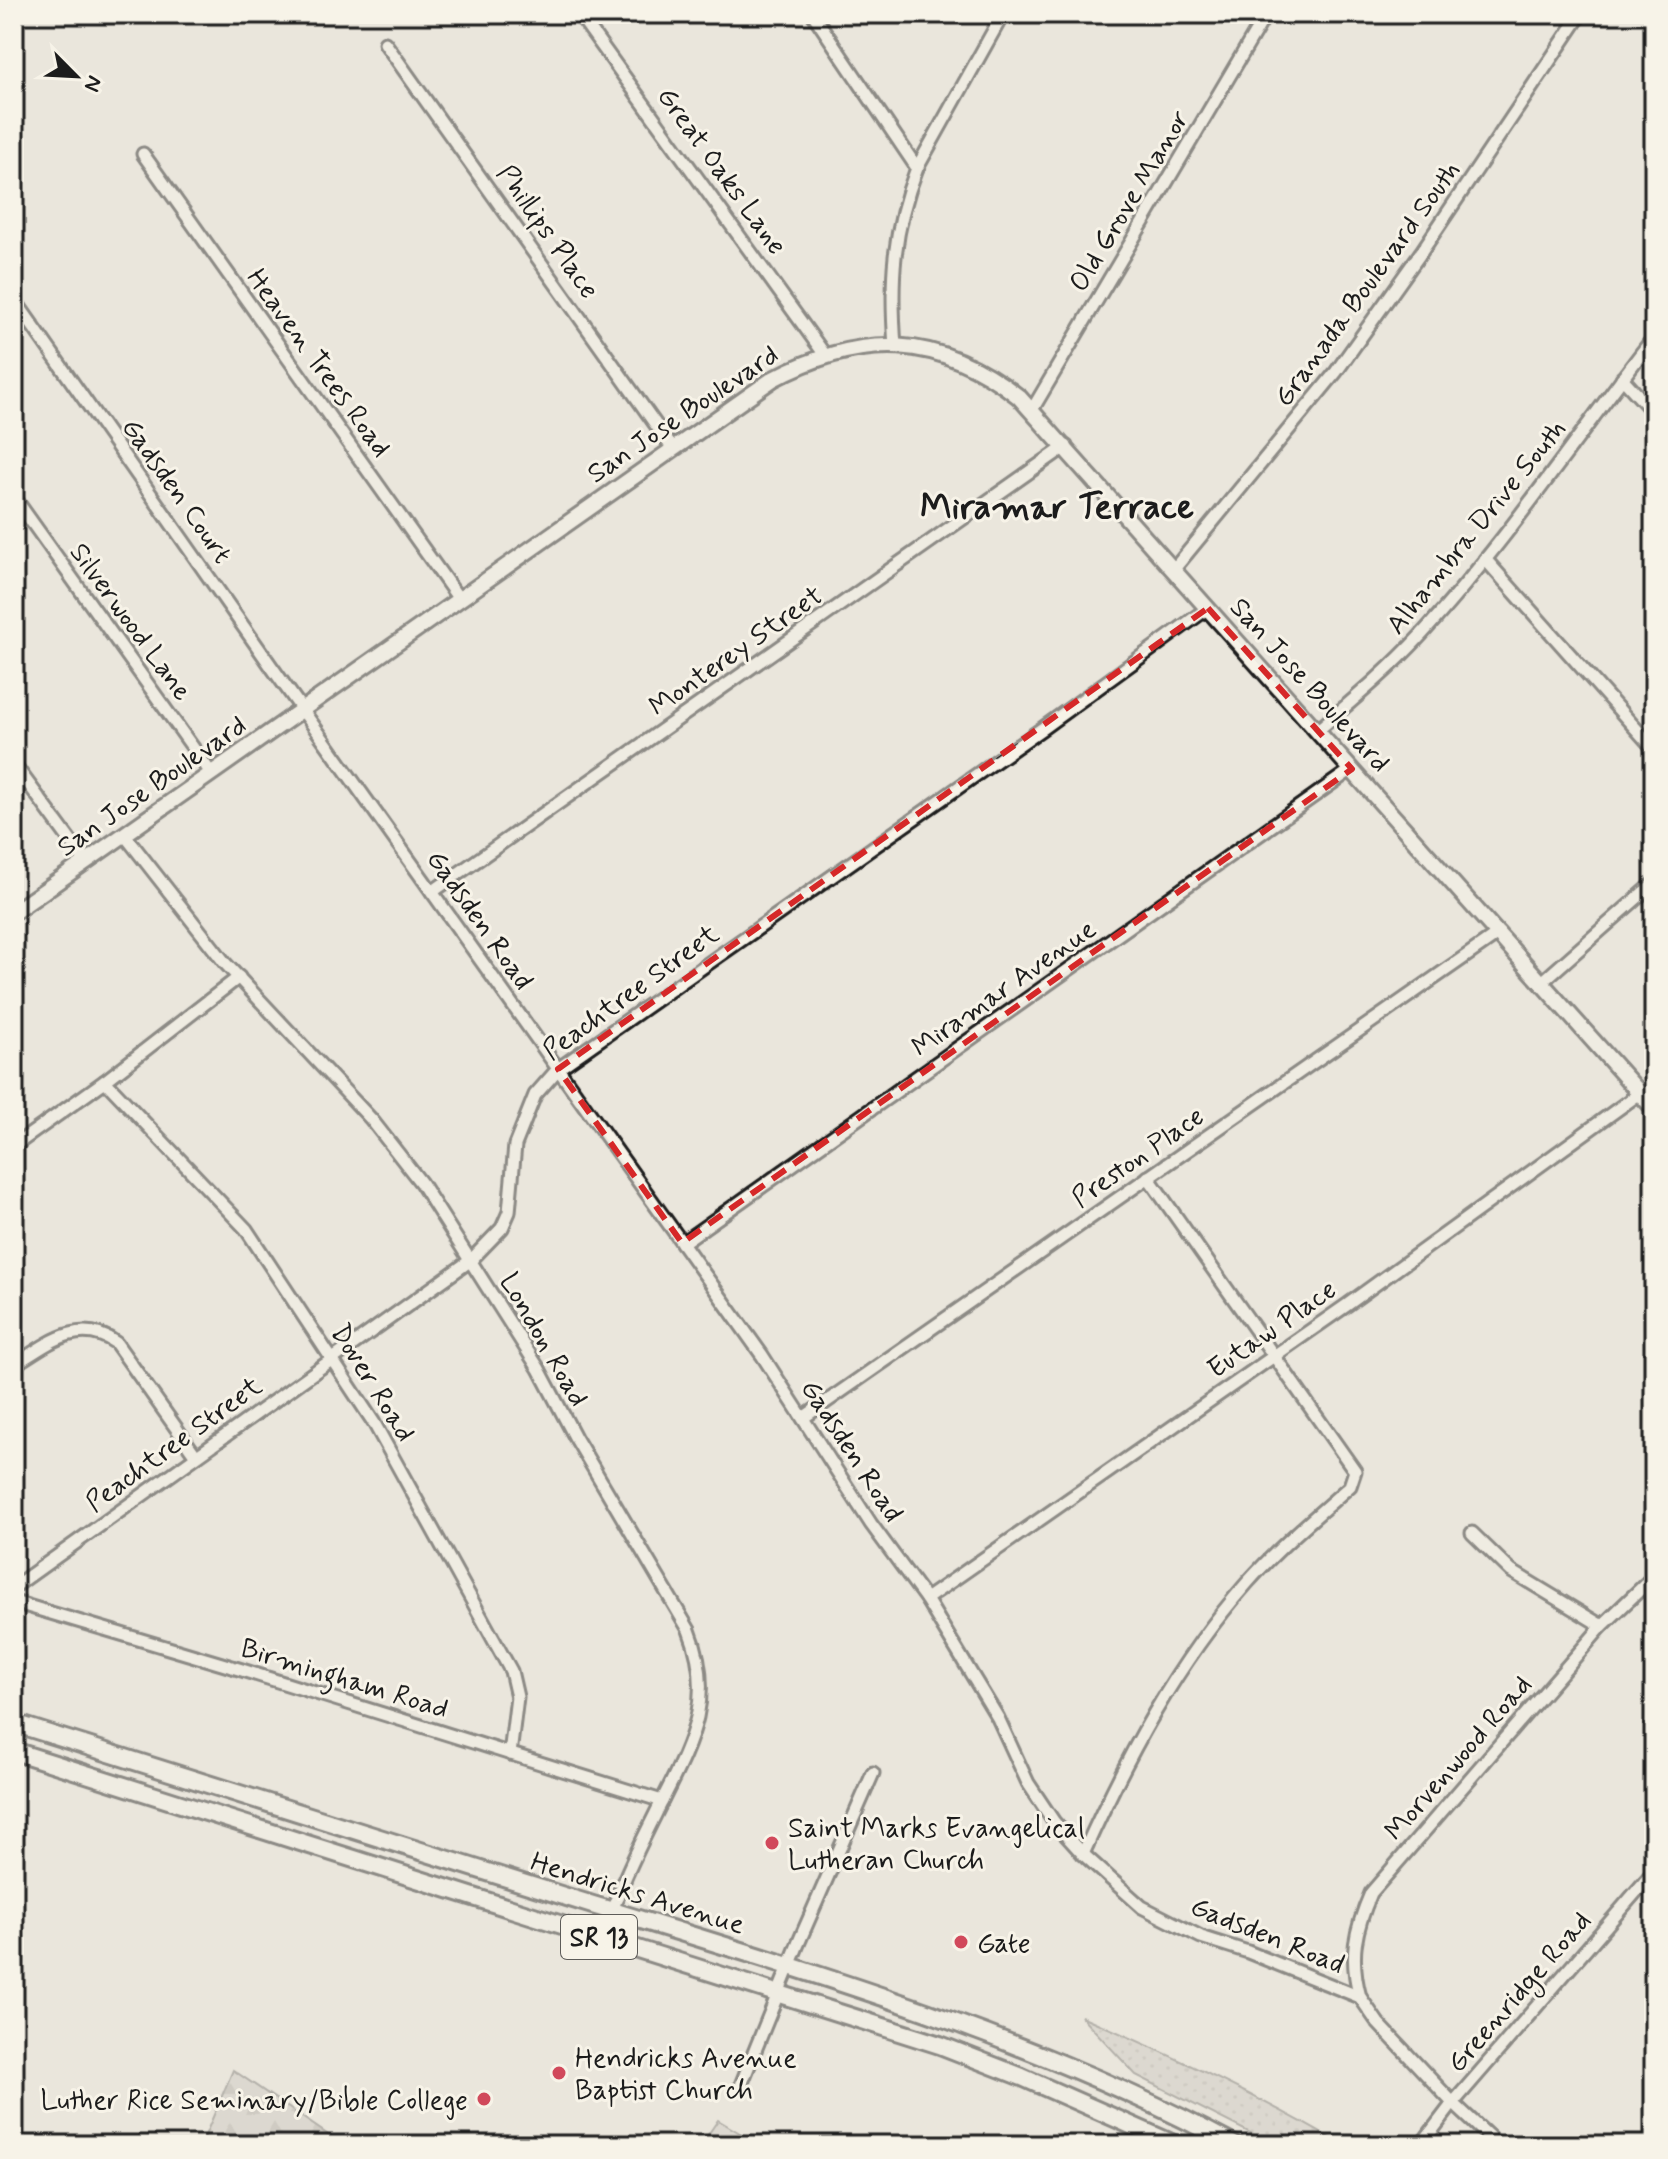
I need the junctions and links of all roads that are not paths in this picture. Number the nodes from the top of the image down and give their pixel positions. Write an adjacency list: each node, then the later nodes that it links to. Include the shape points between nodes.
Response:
1 (579, 14): 12 (street, Great Oaks Lane)
2 (813, 14): 8 (street)
3 (1003, 14): 8 (street)
4 (1266, 14): 14 (street, Old Grove Manor)
5 (1581, 14): 20 (street, Granada Boulevard South, via 1336,372)
6 (385, 43): 17 (street, Phillips Place)
7 (143, 154): 21 (street, Heaven Trees Road)
8 (917, 168): 11 (street, via 895,245)
9 (14, 299): 23 (street, Gadsden Court)
10 (1654, 337): 13 (street, Alhambra Drive South)
11 (895, 346): 12 (street, San Jose Boulevard); 14 (street, San Jose Boulevard, via 940,353 977,369)
12 (825, 355): 17 (street, San Jose Boulevard, via 773,379)
13 (1622, 378): 15 (street); 19 (street, Alhambra Drive South)
14 (1032, 410): 16 (street, San Jose Boulevard)
15 (1654, 413)
16 (1066, 446): 20 (street, San Jose Boulevard); 32 (street, Monterey Street)
17 (673, 449): 21 (street, San Jose Boulevard)
18 (14, 497): 28 (street, Silverwood Lane)
19 (1485, 559): 24 (street, Alhambra Drive South, via 1401,656); 25 (street)
20 (1174, 569): 22 (street, San Jose Boulevard)
21 (459, 599): 23 (street, San Jose Boulevard)
22 (1208, 608): 24 (street, San Jose Boulevard); 37 (street, Peachtree Street)
23 (302, 709): 28 (street, San Jose Boulevard); 32 (street, Gadsden Road)
24 (1318, 730): 27 (street, San Jose Boulevard)
25 (1654, 749)
26 (14, 764): 30 (street)
27 (1352, 769): 34 (street, San Jose Boulevard); 43 (street, Miramar Avenue)
28 (211, 773): 29 (street, San Jose Boulevard)
29 (124, 834): 30 (street, San Jose Boulevard); 35 (street, London Road)
30 (86, 862): 33 (street, San Jose Boulevard)
31 (1654, 883): 36 (street)
32 (432, 892): 37 (street, Gadsden Road)
33 (14, 912)
34 (1499, 933): 36 (street, San Jose Boulevard); 42 (street, Preston Place)
35 (239, 977): 38 (street); 44 (street, London Road, via 371,1119)
36 (1542, 982): 39 (street, San Jose Boulevard)
37 (558, 1069): 43 (street, Gadsden Road); 44 (street, Peachtree Street, via 535,1095 515,1145 509,1212 502,1228)
38 (105, 1081): 41 (street); 46 (street, Dover Road, via 246,1229)
39 (1640, 1093): 40 (street, San Jose Boulevard); 45 (street, Eutaw Place)
40 (1654, 1109)
41 (14, 1146)
42 (1148, 1177): 45 (street); 48 (street, Preston Place)
43 (682, 1243): 48 (street, Gadsden Road)
44 (471, 1260): 46 (street, Peachtree Street); 62 (street, London Road, via 539,1369 698,1653 701,1704 683,1760)
45 (1272, 1356): 53 (street, Eutaw Place); 66 (street, via 1355,1471 1350,1486 1279,1549 1198,1647 1147,1721)
46 (331, 1358): 49 (street, Peachtree Street); 59 (street, Dover Road, via 374,1423 511,1671 517,1697)
47 (14, 1365): 49 (street, via 70,1333 105,1334)
48 (803, 1418): 53 (street, Gadsden Road)
49 (196, 1456): 52 (street, Peachtree Street)
50 (1472, 1533): 55 (street, via 1511,1571)
51 (1654, 1576): 55 (street, Morvenwood Road)
52 (14, 1587)
53 (926, 1599): 66 (street, Gadsden Road, via 998,1718 1028,1783)
54 (14, 1602): 59 (street, Birmingham Road)
55 (1602, 1626): 73 (street, Morvenwood Road, via 1371,1893 1354,1947 1353,1973)
56 (14, 1723): 57 (main road, Hendricks Avenue / SR 13)
57 (97, 1749): 61 (main road); 63 (main road, Hendricks Avenue / SR 13)
58 (14, 1751): 61 (main road, Hendricks Avenue / SR 13)
59 (510, 1754): 62 (street, Birmingham Road)
60 (873, 1773): 71 (street)
61 (89, 1775): 64 (main road, Hendricks Avenue / SR 13)
62 (662, 1801): 69 (street, London Road)
63 (265, 1802): 64 (main road); 65 (main road, Hendricks Avenue / SR 13)
64 (261, 1830): 68 (main road, Hendricks Avenue / SR 13)
65 (416, 1850): 68 (main road); 69 (main road, Hendricks Avenue / SR 13)
66 (1083, 1854): 73 (street, Gadsden Road, via 1142,1907 1201,1937)
67 (1654, 1871): 77 (street, Greenridge Road)
68 (408, 1875): 70 (main road, Hendricks Avenue / SR 13)
69 (611, 1910): 70 (street, London Road); 71 (main road, Hendricks Avenue / SR 13)
70 (603, 1939): 72 (main road, Hendricks Avenue / SR 13)
71 (790, 1967): 72 (street); 74 (main road, Hendricks Avenue / SR 13)
72 (779, 1992): 75 (main road, Hendricks Avenue / SR 13); 76 (street)
73 (1360, 1997): 77 (street, Gadsden Road)
74 (933, 2014): 75 (main road); 79 (main road, Hendricks Avenue / SR 13, via 1077,2071)
75 (923, 2039): 78 (main road, Hendricks Avenue / SR 13)
76 (741, 2085)
77 (1453, 2103): 80 (street, Greenridge Road); 81 (street, Gadsden Road)
78 (1176, 2145)
79 (1234, 2145)
80 (1421, 2145)
81 (1498, 2145)

